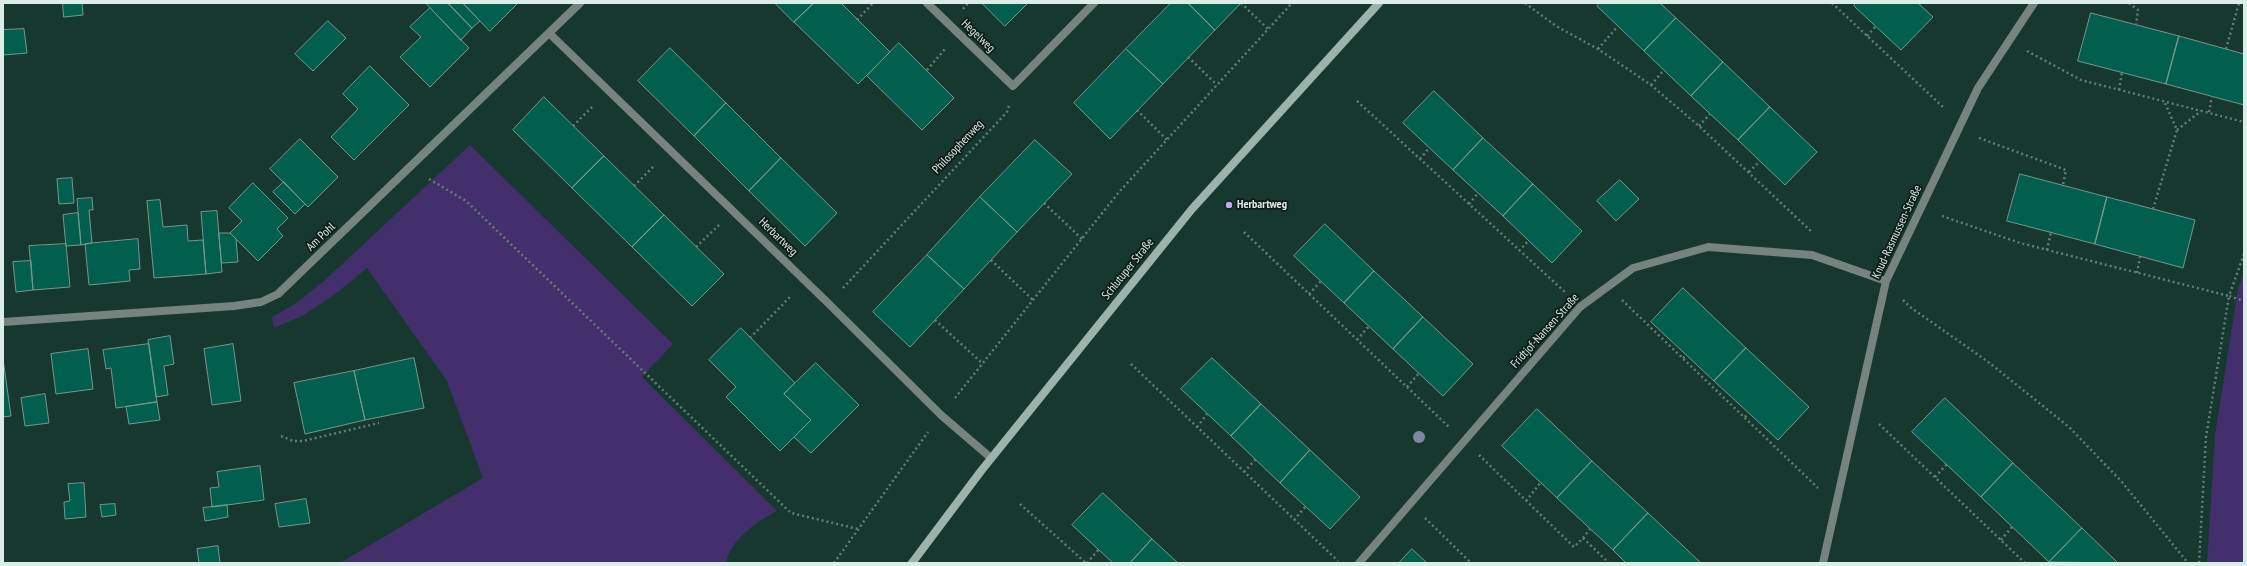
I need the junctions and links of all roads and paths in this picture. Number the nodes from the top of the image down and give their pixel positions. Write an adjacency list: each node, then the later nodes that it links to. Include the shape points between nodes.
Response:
1 (580, 3): 18 (street, Am Pohl)
2 (873, 3): 13 (path)
3 (927, 3): 19 (street, Hegelweg)
4 (1094, 3): 30 (street)
5 (1241, 3): 17 (path)
6 (1292, 3): 17 (path)
7 (1525, 3): 22 (path, via 1556,26)
8 (1832, 3): 20 (path)
9 (2034, 3): 21 (street, Knud-Rasmussen-Straße)
10 (2129, 3): 14 (path, via 2138,10)
11 (2239, 3): 23 (path)
12 (1376, 4): 105 (main road, Schlutuper Straße, via 1192,209)
13 (857, 20)
14 (2136, 25)
15 (1618, 26): 22 (path)
16 (1876, 26): 20 (path)
17 (1268, 29): 28 (path)
18 (549, 33): 32 (street, Herbartweg); 51 (street, Am Pohl)
19 (959, 34): 25 (path); 30 (street, Hegelweg)
20 (1867, 36): 36 (path)
21 (2009, 41): 31 (path, via 2081,80); 75 (street, Knud-Rasmussen-Straße, via 1978,88)
22 (1598, 49): 29 (path)
23 (2226, 49)
24 (1188, 58): 28 (path)
25 (927, 70)
26 (1664, 70): 29 (path)
27 (2122, 72): 31 (path)
28 (1217, 85): 46 (path)
29 (1651, 85): 43 (path)
30 (1013, 86): 82 (path, Philosophenweg, via 1007,112)
31 (2119, 90): 35 (path)
32 (608, 91): 42 (path); 48 (street, Herbartweg)
33 (2212, 96): 39 (path)
34 (1357, 101): 49 (path)
35 (2163, 101): 38 (path); 44 (path)
36 (1943, 107)
37 (1137, 110): 46 (path)
38 (2202, 110): 39 (path); 44 (path)
39 (2209, 112): 41 (path)
40 (1710, 114): 43 (path)
41 (2244, 122)
42 (573, 126)
43 (1699, 126): 52 (path)
44 (2176, 130): 58 (path)
45 (1979, 138): 53 (path, via 2066,170)
46 (1167, 140): 64 (path, via 1119,192)
47 (1429, 148): 49 (path)
48 (670, 151): 54 (path); 59 (street, Herbartweg)
49 (1420, 159): 57 (path)
50 (1760, 161): 52 (path)
51 (413, 166): 85 (street, Am Pohl, via 290,284 278,294 261,302); 118 (path, via 432,181 466,201 791,513)
52 (1749, 172): 63 (path)
53 (2063, 185)
54 (634, 186)
55 (1478, 193): 57 (path)
56 (1044, 203): 64 (path)
57 (1469, 204): 68 (path)
58 (2153, 209)
59 (733, 211): 66 (path); 73 (street, Herbartweg)
60 (1942, 216): 67 (path)
61 (1244, 232): 76 (path)
62 (2050, 232): 67 (path)
63 (1813, 233)
64 (1082, 239): 80 (path)
65 (1528, 241): 68 (path)
66 (696, 247)
67 (2047, 250): 72 (path)
68 (1519, 251): 77 (path)
69 (2244, 254): 78 (path)
70 (2140, 256): 72 (path)
71 (991, 260): 80 (path)
72 (2137, 273): 78 (path)
73 (805, 281): 82 (street, Herbartweg); 87 (path)
74 (1321, 281): 76 (path)
75 (1886, 281): 127 (street, Fridtjof-Nansen-Straße, via 1812,255 1708,247 1632,268 1580,307); 130 (street, Knud-Rasmussen-Straße)
76 (1309, 294): 88 (path)
77 (1567, 295)
78 (2230, 296): 81 (path); 133 (path, via 2206,437)
79 (1619, 297): 90 (path)
80 (1033, 300): 91 (path)
81 (2244, 301)
82 (828, 303): 97 (street, Herbartweg)
83 (1910, 307): 132 (path, via 1987,362 2069,428 2122,482)
84 (935, 320): 91 (path)
85 (3, 322)
86 (1369, 326): 88 (path)
87 (750, 338)
88 (1357, 340): 94 (path)
89 (1686, 354): 90 (path)
90 (1683, 358): 98 (path)
91 (983, 364): 97 (path)
92 (1131, 364): 101 (path)
93 (1419, 373): 94 (path)
94 (1407, 387): 102 (path)
95 (1748, 413): 98 (path)
96 (1207, 414): 101 (path)
97 (941, 415): 105 (street, Herbartweg); 118 (path)
98 (1745, 417): 111 (path)
99 (379, 423): 103 (path, via 303,441 293,441)
100 (1879, 424): 109 (path)
101 (1197, 427): 108 (path)
102 (1453, 430)
103 (281, 436)
104 (1477, 454): 112 (path)
105 (991, 458): 124 (main road, Schlutuper Straße)
106 (1256, 459): 108 (path)
107 (1947, 464): 109 (path)
108 (1244, 472): 116 (path)
109 (1934, 477): 121 (path)
110 (1541, 482): 112 (path)
111 (1820, 489)
112 (1526, 501): 120 (path, via 1574,547)
113 (1020, 504): 125 (path)
114 (1306, 506): 116 (path)
115 (1425, 517): 128 (path)
116 (1294, 520): 126 (path)
117 (2012, 527): 121 (path)
118 (858, 529): 123 (path)
119 (1590, 529): 120 (path)
120 (1583, 538): 129 (path)
121 (2000, 540): 131 (path)
122 (1099, 549): 125 (path)
123 (834, 563)
124 (912, 563)
125 (1087, 563)
126 (1340, 563)
127 (1359, 563)
128 (1470, 563)
129 (1609, 563)
130 (1822, 563)
131 (2025, 563)
132 (2188, 563)
133 (2199, 563)

